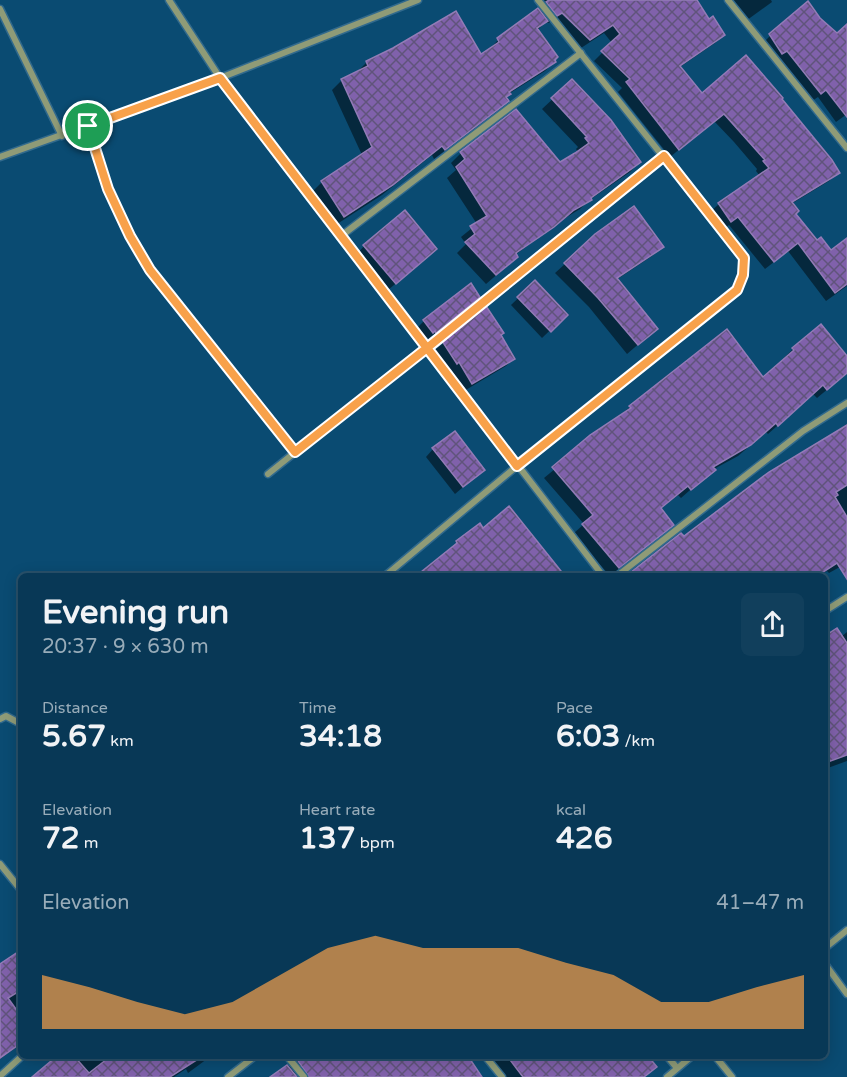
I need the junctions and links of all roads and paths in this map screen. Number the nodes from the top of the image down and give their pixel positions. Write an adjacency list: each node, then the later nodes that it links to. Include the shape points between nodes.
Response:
1 (168, 0): 7 (street)
2 (418, 0): 7 (street)
3 (538, 0): 6 (street)
4 (728, 0): 10 (street)
5 (0, 9): 9 (street)
6 (581, 52): 11 (street); 13 (street)
7 (220, 78): 8 (street); 13 (street)
8 (88, 126): 9 (street); 16 (street, via 108,189 150,270)
9 (62, 136): 12 (street)
10 (847, 148)
11 (664, 156): 14 (street); 17 (street, via 744,258 737,290)
12 (0, 157)
13 (342, 236): 14 (street)
14 (427, 348): 16 (street); 17 (street)
15 (847, 403): 21 (street, via 803,431)
16 (295, 452): 18 (street)
17 (517, 466): 19 (street); 20 (street)
18 (268, 474)
19 (390, 573)
20 (601, 573)
21 (620, 573)
22 (847, 597): 23 (street)
23 (828, 609)
24 (0, 718): 25 (street, via 6,716)
25 (18, 722)
26 (0, 864): 27 (street)
27 (18, 886)
28 (847, 930): 29 (street)
29 (828, 946)
30 (828, 968): 31 (street)
31 (847, 994)
32 (19, 1059): 40 (street)
33 (251, 1059): 41 (street)
34 (289, 1059): 42 (street)
35 (487, 1059): 43 (street)
36 (670, 1059): 39 (street)
37 (688, 1059): 39 (street)
38 (717, 1059): 45 (street)
39 (677, 1068): 44 (street)
40 (0, 1076)
41 (228, 1077)
42 (304, 1077)
43 (502, 1077)
44 (666, 1077)
45 (732, 1077)

